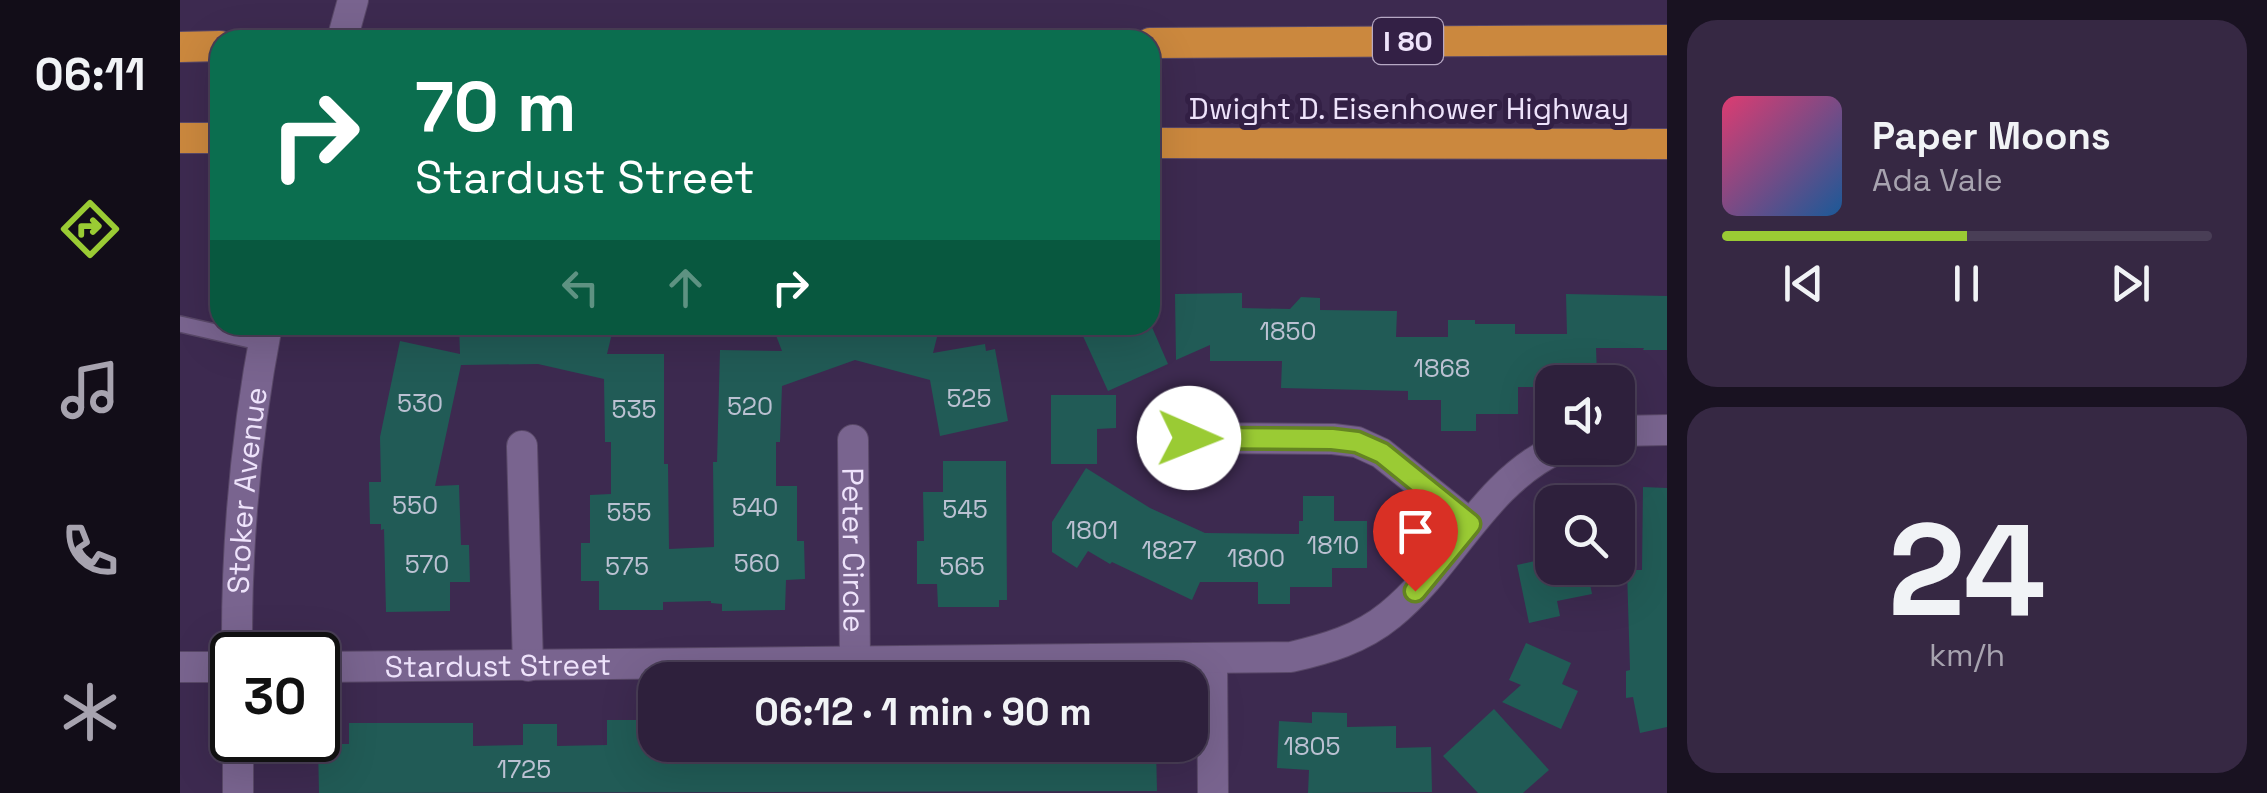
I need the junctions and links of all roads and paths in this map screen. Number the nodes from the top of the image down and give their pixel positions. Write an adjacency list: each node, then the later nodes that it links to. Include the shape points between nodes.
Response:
1 (353, 0): 2 (street)
2 (345, 30)
3 (1667, 40): 4 (highway, I 80)
4 (1160, 42)
5 (180, 46): 6 (highway)
6 (210, 46)
7 (1160, 142): 8 (highway, Dwight D. Eisenhower Highway)
8 (1667, 144)
9 (180, 324): 10 (lane)
10 (210, 328)
11 (265, 335): 19 (street, Stoker Avenue, via 242,493)
12 (1667, 430): 13 (street)
13 (1635, 431)
14 (1189, 438): 18 (street, via 1357,442 1382,453)
15 (853, 440): 21 (street, Peter Circle)
16 (522, 446): 22 (street)
17 (1535, 462): 18 (street, Stardust Street)
18 (1470, 524): 20 (street, Stardust Street, via 1415,591 1358,636 1290,657)
19 (237, 632)
20 (1212, 658): 21 (street, Stardust Street); 28 (street)
21 (855, 661): 22 (street, Stardust Street)
22 (528, 666): 25 (street, Stardust Street)
23 (180, 667): 24 (street)
24 (210, 667)
25 (340, 667)
26 (238, 762): 27 (street)
27 (238, 793)
28 (1213, 793)

